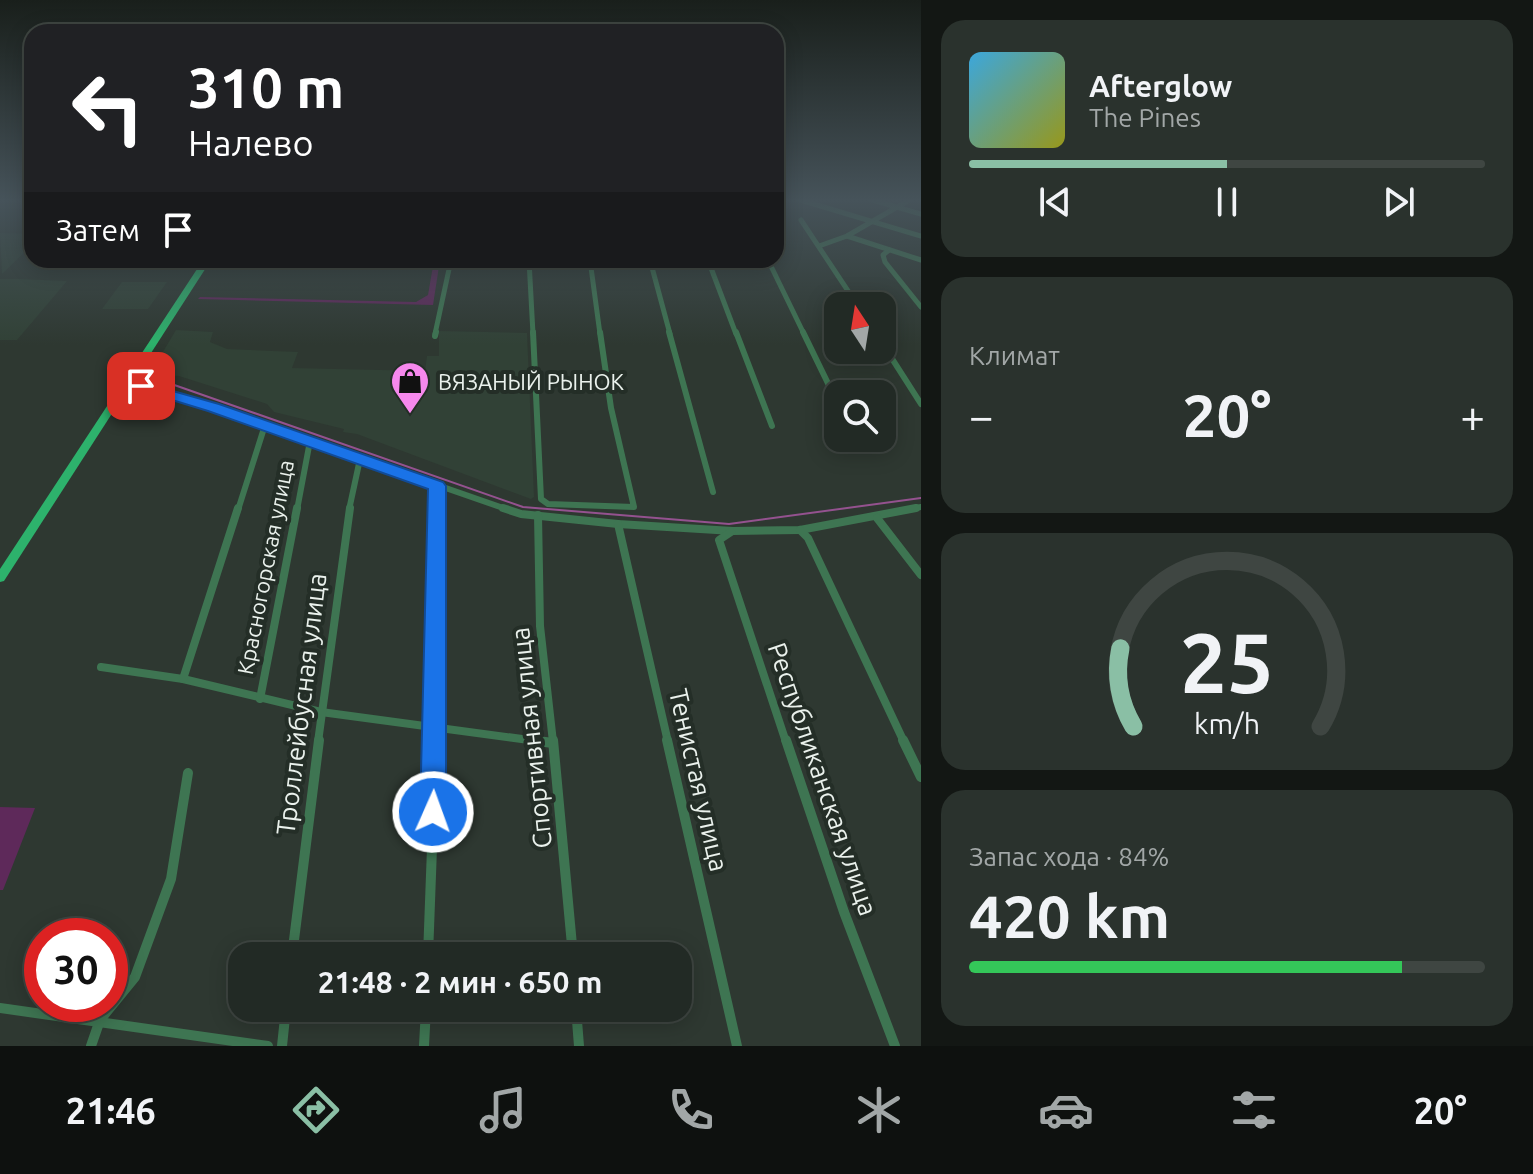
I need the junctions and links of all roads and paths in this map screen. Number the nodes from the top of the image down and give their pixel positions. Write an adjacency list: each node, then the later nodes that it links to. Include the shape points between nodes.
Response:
1 (820, 248): 12 (street)
2 (882, 248): 3 (street)
3 (889, 250): 4 (street); 13 (street, via 883,255 885,262)
4 (921, 260)
5 (202, 268): 17 (main road)
6 (449, 268): 14 (street)
7 (529, 268): 8 (street, via 541,499 548,504 634,507 611,408)
8 (591, 268)
9 (652, 268): 24 (street)
10 (711, 268): 20 (street)
11 (772, 268): 16 (street)
12 (849, 292)
13 (921, 307)
14 (435, 336)
15 (895, 364): 18 (street)
16 (826, 380)
17 (125, 385): 19 (street); 32 (main road)
18 (921, 404)
19 (265, 425): 21 (street); 34 (street)
20 (772, 426)
21 (310, 441): 22 (street); 35 (street, Красногорская улица)
22 (360, 459): 23 (street); 36 (street, Троллейбусная улица, via 343,541)
23 (437, 486): 26 (street); 37 (street)
24 (713, 492)
25 (921, 507): 27 (street)
26 (538, 515): 28 (street); 38 (street, Спортивная улица, via 540,626)
27 (877, 518): 29 (street); 31 (street)
28 (618, 524): 30 (street); 58 (street, Тенистая улица)
29 (800, 530): 30 (street); 40 (street)
30 (733, 531): 59 (street, Республиканская улица, via 719,540 724,557)
31 (921, 575)
32 (0, 578)
33 (101, 667): 34 (street)
34 (183, 679): 35 (street)
35 (260, 699): 36 (street)
36 (321, 712): 37 (street); 41 (street, Троллейбусная улица)
37 (436, 726): 38 (street); 42 (street)
38 (553, 743): 43 (street, Спортивная улица)
39 (188, 773): 44 (street, via 171,879)
40 (921, 777)
41 (294, 942)
42 (428, 942)
43 (572, 942)
44 (128, 986)
45 (0, 1008): 46 (street)
46 (24, 1011)
47 (99, 1022): 53 (street)
48 (112, 1022): 52 (street)
49 (285, 1022): 55 (street)
50 (425, 1022): 56 (street)
51 (577, 1022): 57 (street)
52 (248, 1045): 54 (street)
53 (91, 1046)
54 (268, 1046)
55 (282, 1046)
56 (424, 1046)
57 (579, 1046)
58 (737, 1046)
59 (895, 1046)

